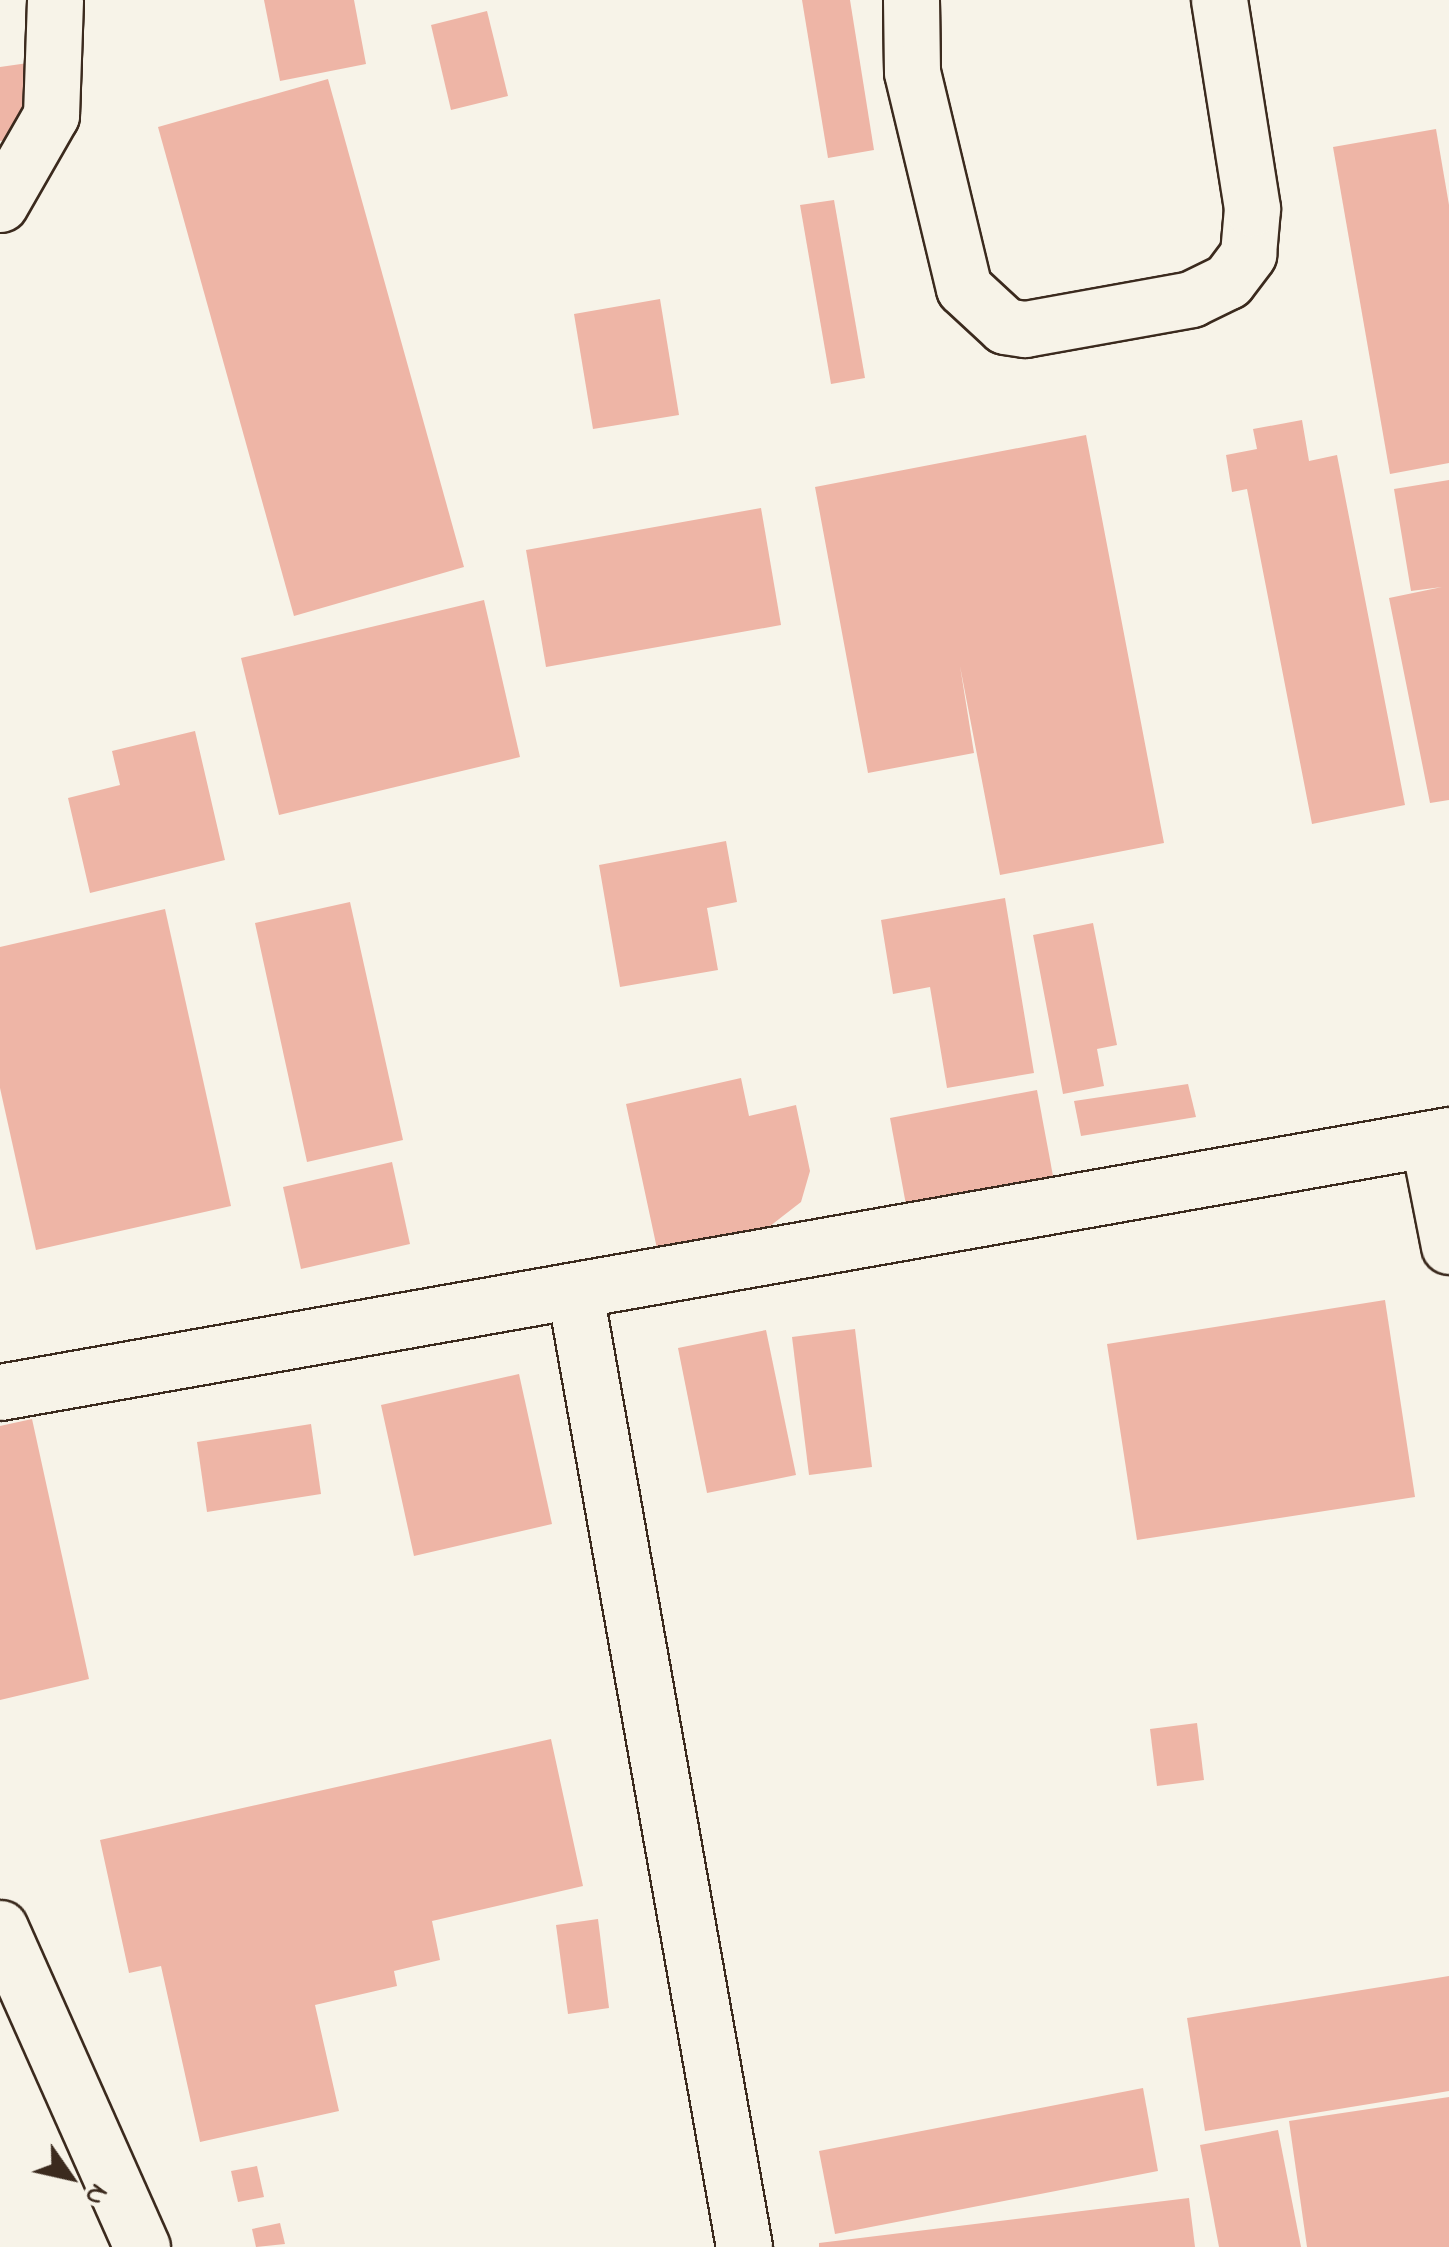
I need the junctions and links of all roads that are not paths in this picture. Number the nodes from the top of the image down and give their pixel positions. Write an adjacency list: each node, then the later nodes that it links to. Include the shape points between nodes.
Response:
1 (55, 0): 4 (street, via 51,115)
2 (911, 0): 3 (street, via 912,72 964,288 1004,326 1024,329 1191,299 1228,280 1248,254 1252,208)
3 (1219, 0)
4 (0, 204)
5 (1438, 1137): 6 (street); 7 (street)
6 (1449, 1246)
7 (575, 1293): 8 (street); 11 (street)
8 (0, 1392)
9 (0, 1928): 10 (street)
10 (142, 2247)
11 (744, 2247)

